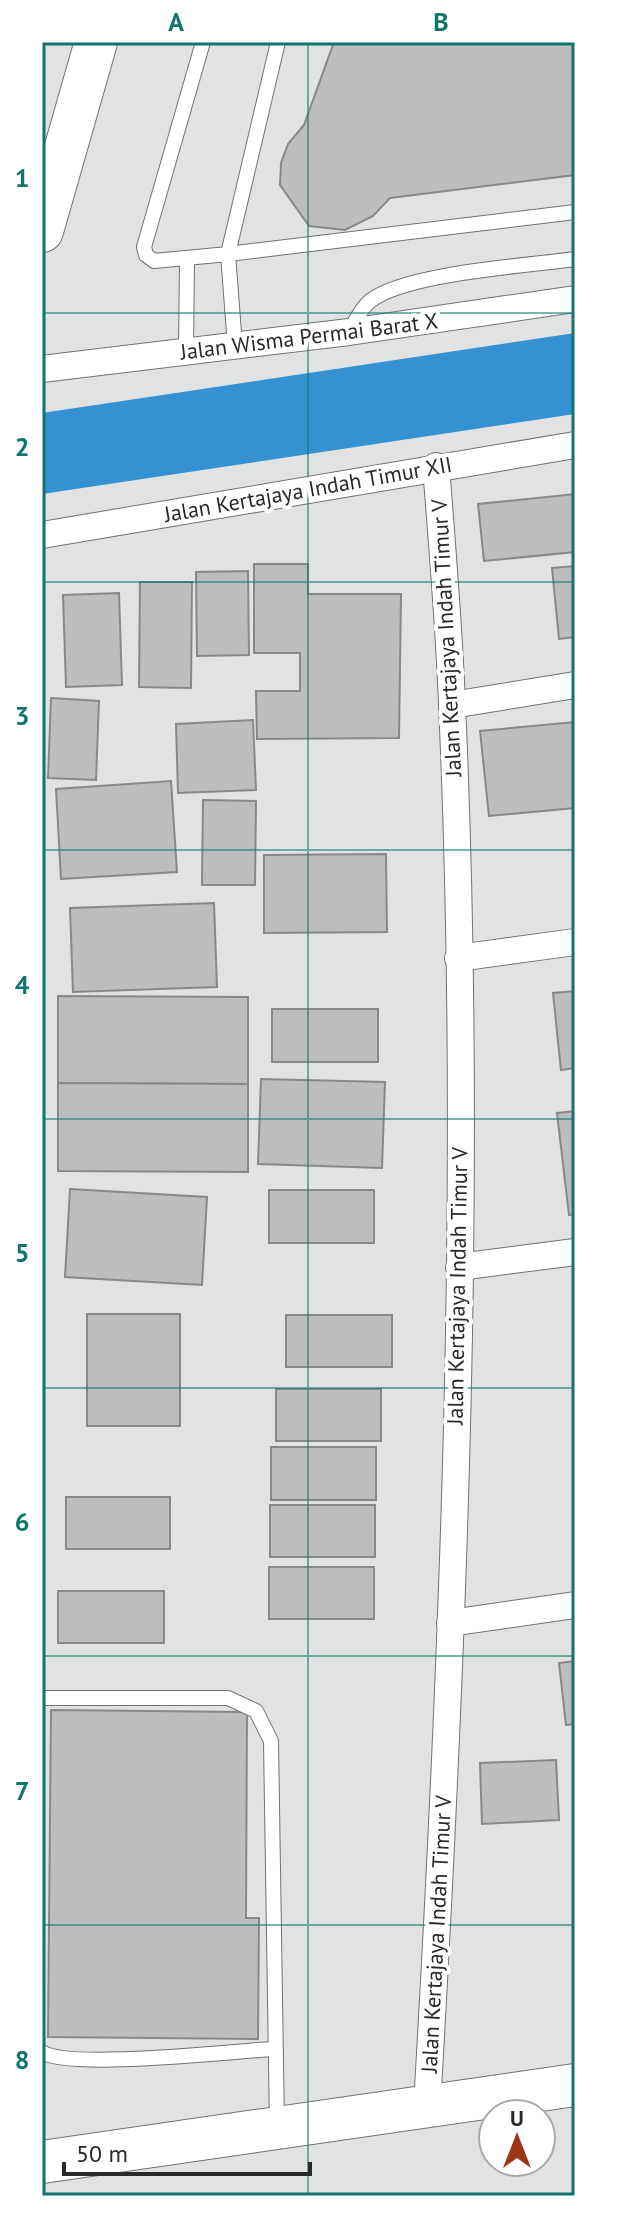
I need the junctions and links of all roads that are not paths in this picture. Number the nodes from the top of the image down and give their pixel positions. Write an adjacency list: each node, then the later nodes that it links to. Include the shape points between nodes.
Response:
1 (96, 42): 5 (main road)
2 (203, 42): 8 (lane, via 144,247 154,261)
3 (278, 42): 6 (lane)
4 (575, 212): 6 (lane)
5 (42, 231)
6 (228, 254): 8 (lane); 11 (lane)
7 (575, 259): 10 (lane, via 388,290 367,303)
8 (187, 260): 12 (lane)
9 (575, 299): 10 (street, Jalan Wisma Permai Barat X)
10 (349, 332): 11 (street, Jalan Wisma Permai Barat X)
11 (235, 346): 12 (street, Jalan Wisma Permai Barat X)
12 (186, 352): 13 (street, Jalan Wisma Permai Barat X)
13 (42, 369)
14 (575, 445): 15 (street, Jalan Kertajaya Indah Timur XII)
15 (436, 466): 16 (street, Jalan Kertajaya Indah Timur XII); 18 (street, Jalan Kertajaya Indah Timur V)
16 (42, 535)
17 (575, 685): 18 (street)
18 (452, 705): 20 (street, Jalan Kertajaya Indah Timur V)
19 (575, 942): 20 (street)
20 (458, 958): 22 (street, Jalan Kertajaya Indah Timur V)
21 (575, 1252): 22 (street)
22 (459, 1267): 24 (street, Jalan Kertajaya Indah Timur V)
23 (575, 1605): 24 (street)
24 (450, 1623): 29 (street, Jalan Kertajaya Indah Timur V)
25 (42, 1698): 26 (lane, via 228,1698 256,1711 271,1741)
26 (273, 2049): 27 (lane, via 80,2059); 30 (lane)
27 (42, 2052)
28 (575, 2085): 29 (main road)
29 (427, 2106): 30 (main road)
30 (277, 2128): 31 (main road)
31 (42, 2162)

